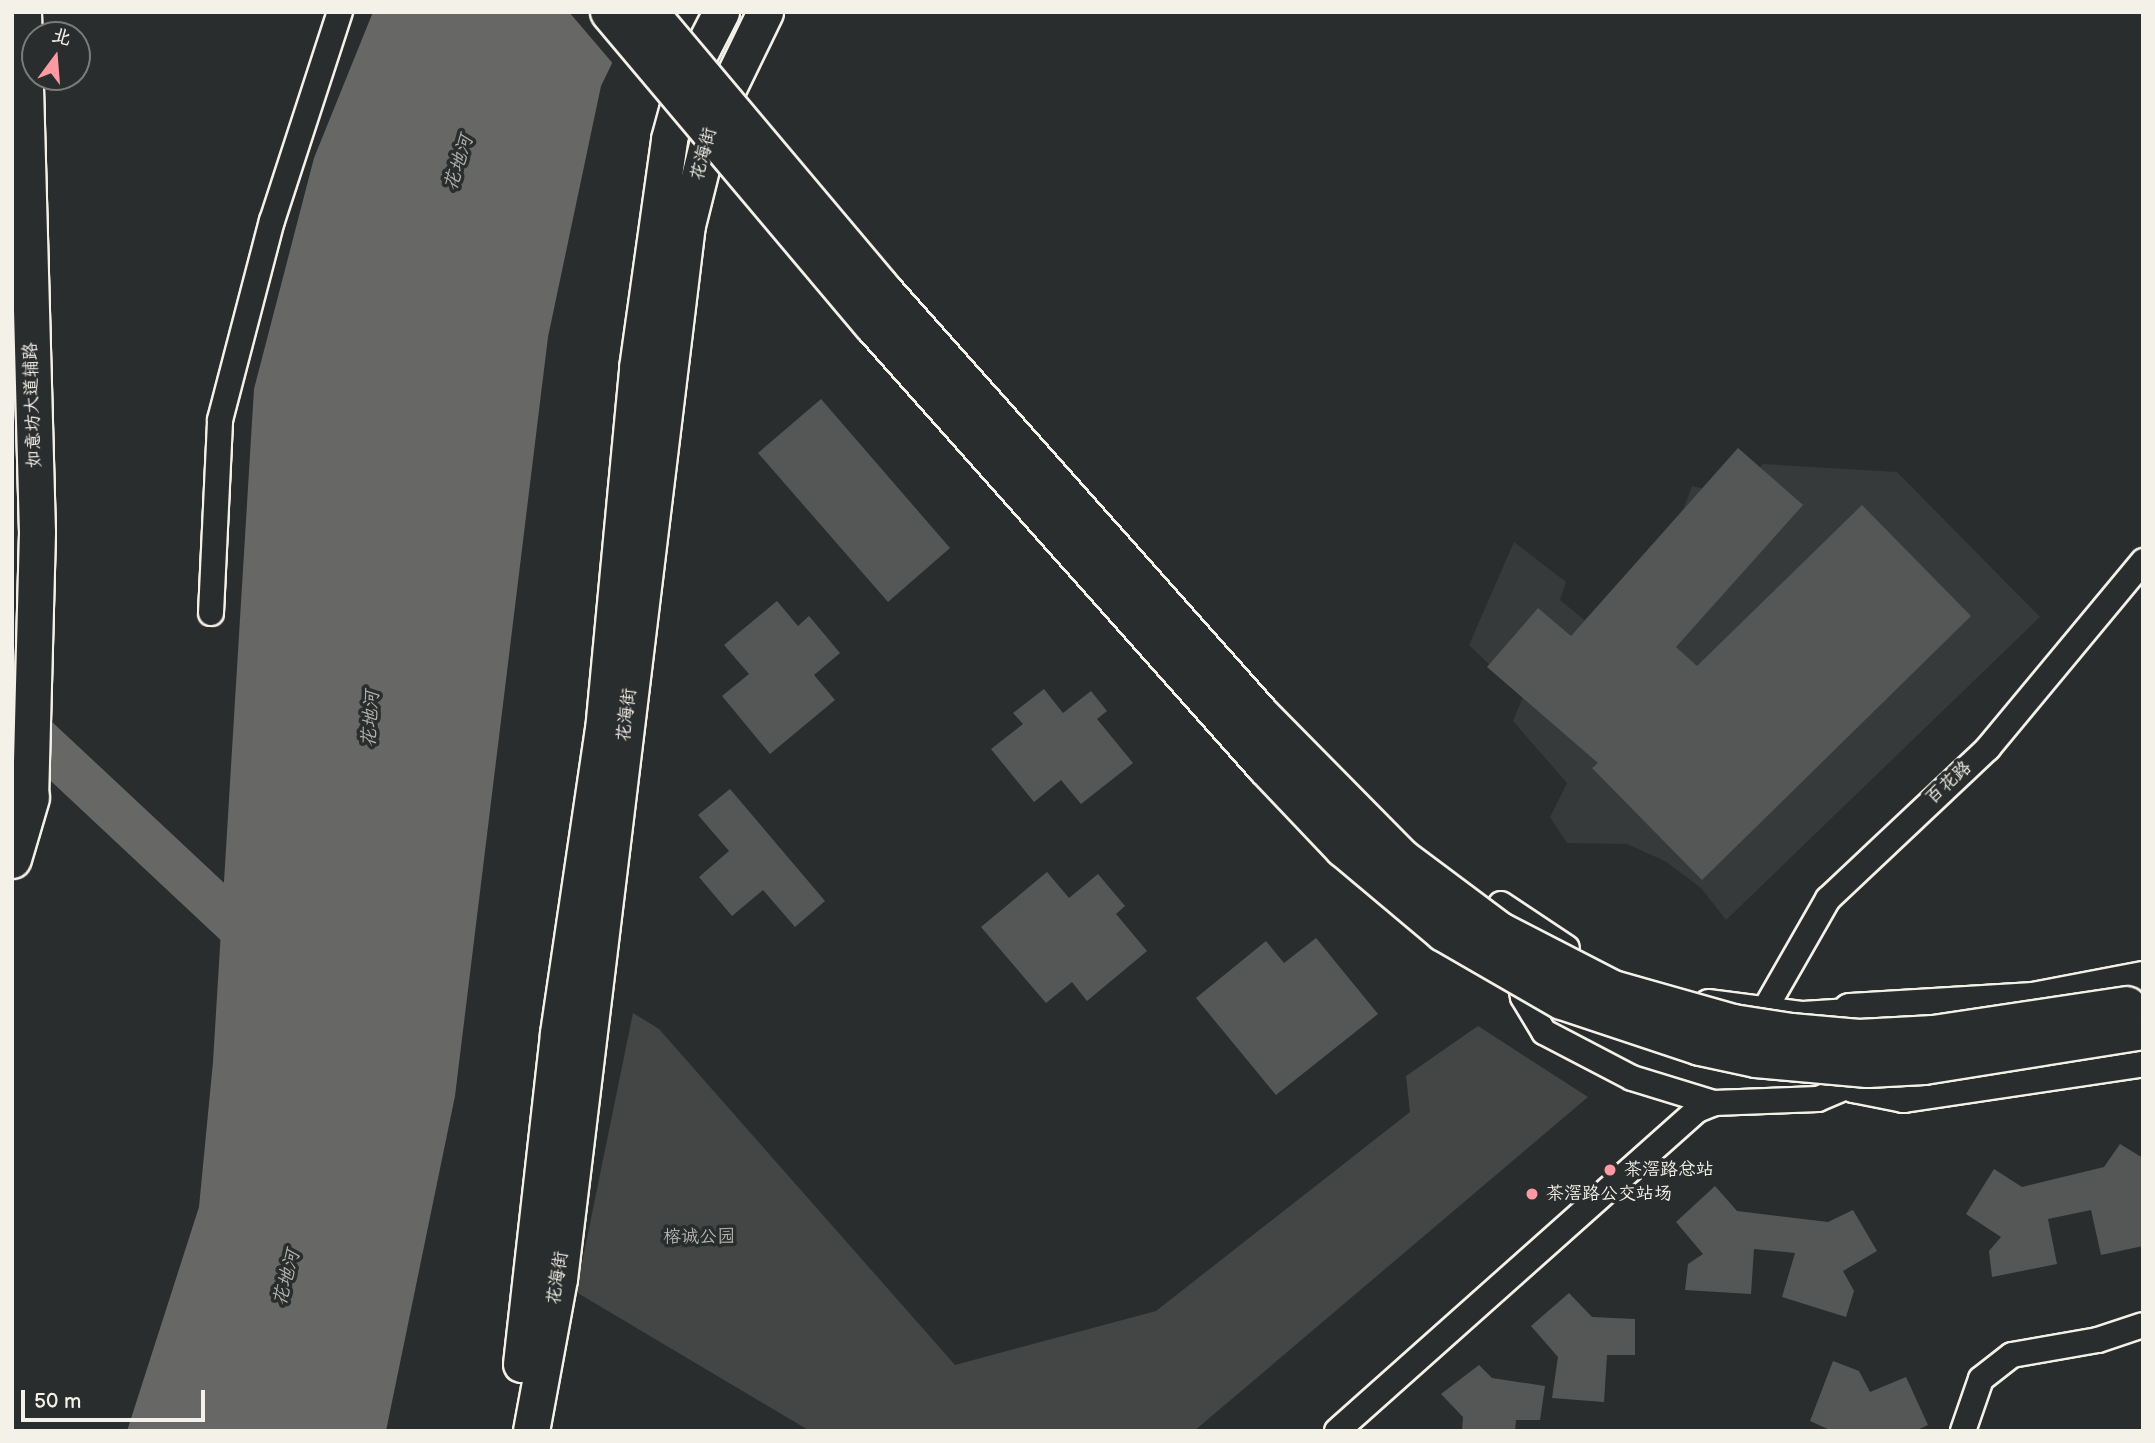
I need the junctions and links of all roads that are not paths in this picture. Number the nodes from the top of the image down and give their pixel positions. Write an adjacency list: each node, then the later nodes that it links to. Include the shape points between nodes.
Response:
1 (23, 12): 9 (street, 如意坊大道辅路, via 37,532)
2 (340, 12): 8 (street, via 272,221 220,420)
3 (610, 12): 16 (main road, bridge, via 874,325 1267,766 1344,848 1444,932 1562,1000 1674,1038 1756,1058 1868,1068 1924,1065)
4 (648, 12): 13 (main road, bridge, via 881,289 1260,715 1401,858 1500,932 1613,990 1733,1024 1791,1034 1859,1039 1934,1035)
5 (721, 12): 22 (street, 花海街, via 684,84 668,139 637,368 603,730)
6 (765, 12): 23 (street, 花海街, via 714,117 687,225 559,1279)
7 (2143, 561): 14 (street, 百花路, via 1988,748 1828,899)
8 (211, 613)
9 (30, 798): 10 (main road)
10 (12, 859)
11 (1622, 975): 14 (street, via 1708,1002); 17 (street, via 1577,964 1555,972 1543,1008); 17 (street, via 1562,946 1501,904 1522,997 1544,1032)
12 (2143, 979): 15 (street, via 2033,1000)
13 (2143, 1003)
14 (1766, 1009): 15 (street)
15 (1850, 1011): 19 (street, via 1840,1029 1837,1057)
16 (2143, 1030)
17 (1558, 1041): 20 (street, via 1632,1078)
18 (2143, 1058): 19 (street, via 1953,1090 1903,1094)
19 (1854, 1084): 20 (street, via 1793,1102)
20 (1714, 1103): 24 (street, via 1697,1110 1659,1141)
21 (2143, 1325): 25 (street, via 2098,1340 2012,1355 1981,1379)
22 (508, 1431)
23 (531, 1431)
24 (1337, 1431)
25 (1963, 1431)

